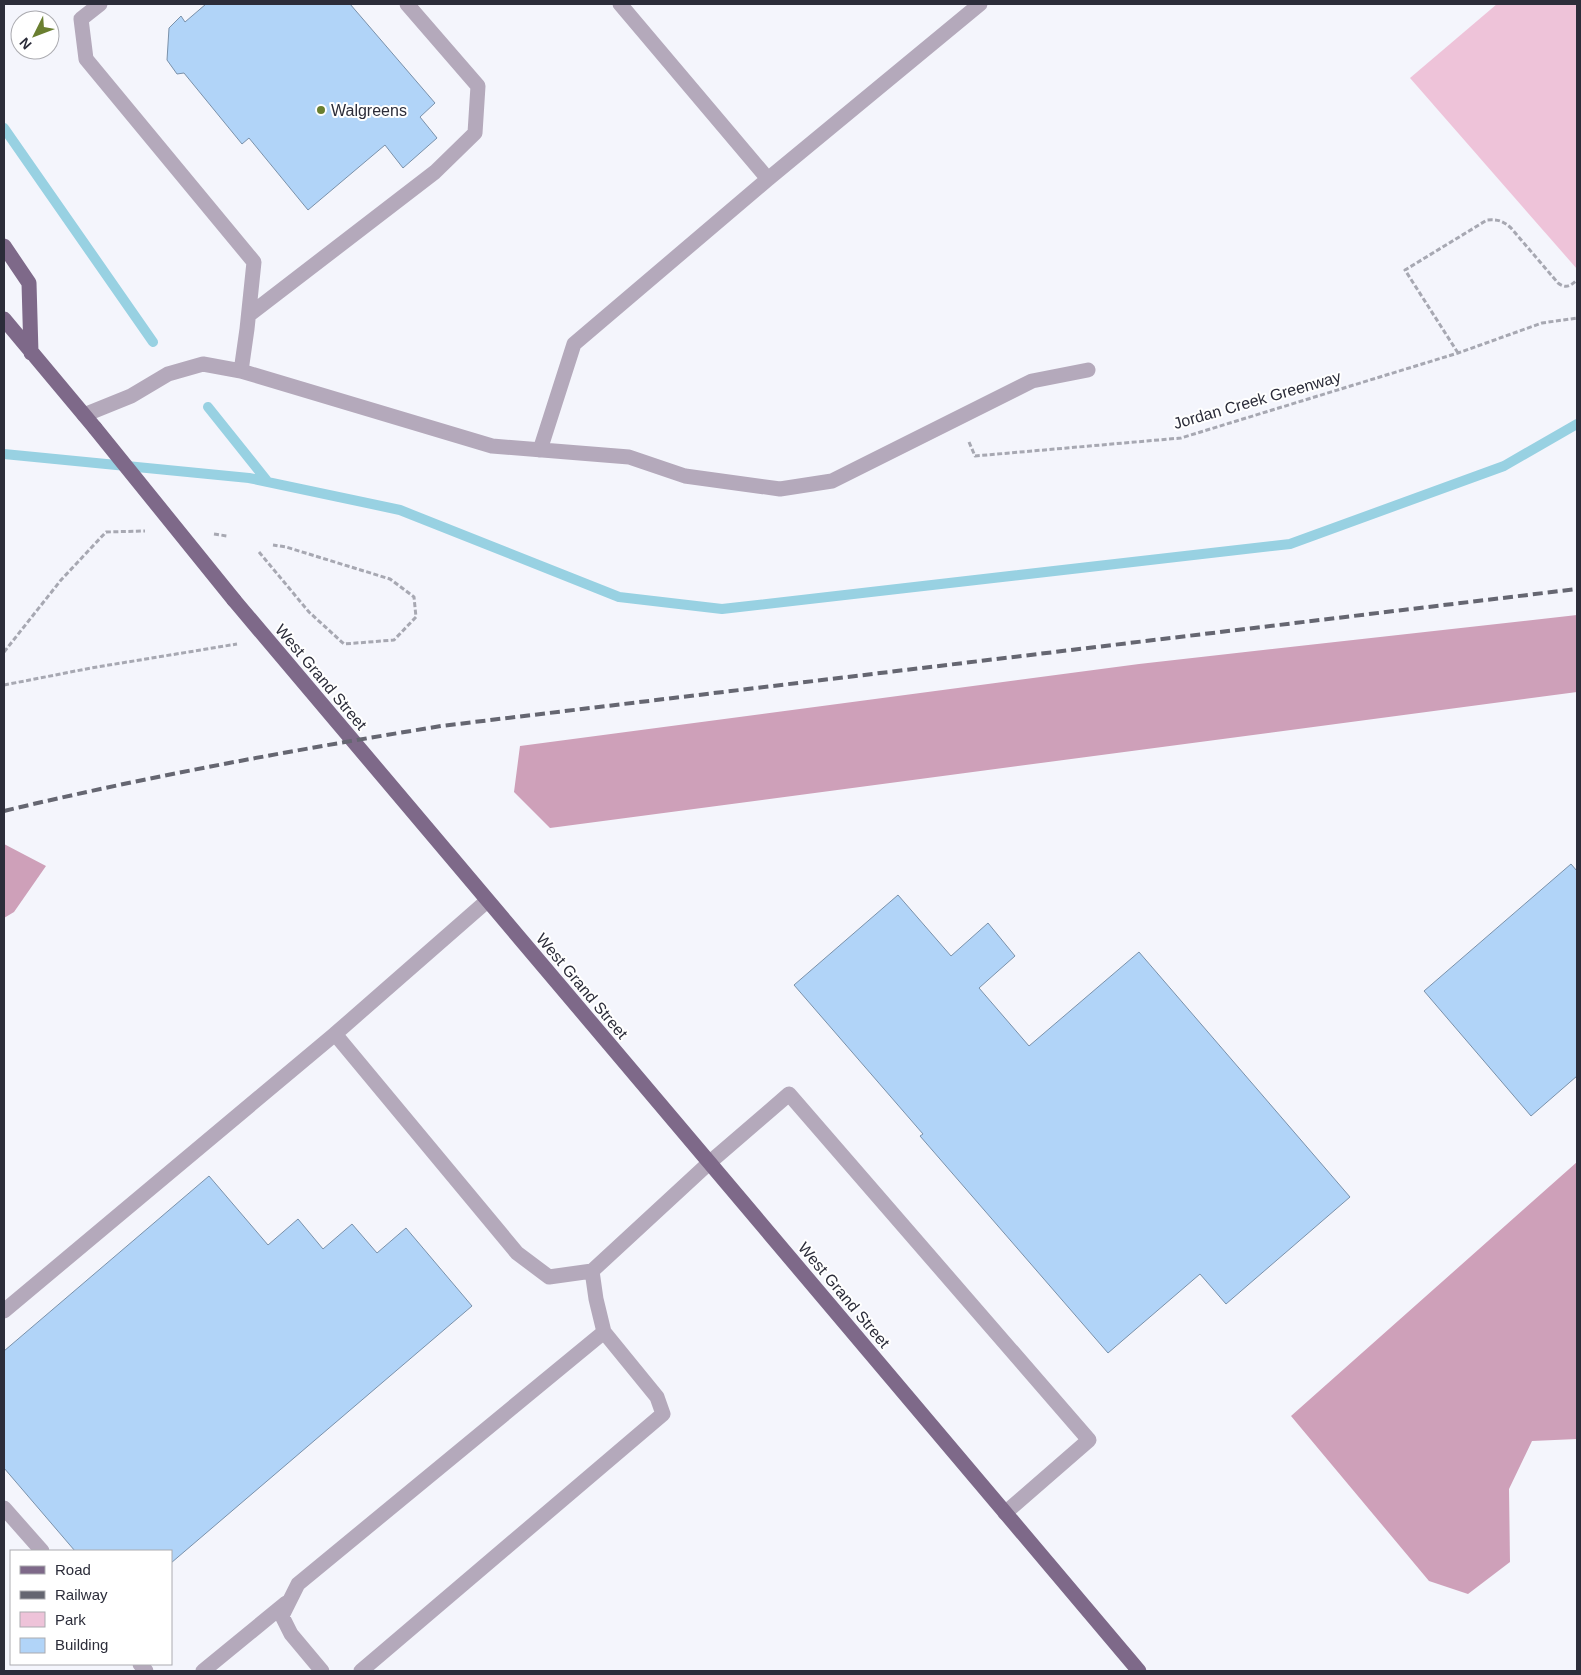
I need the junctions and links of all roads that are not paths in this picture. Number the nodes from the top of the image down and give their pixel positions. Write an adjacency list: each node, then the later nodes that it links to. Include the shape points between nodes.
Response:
1 (100, 4): 7 (street, via 81,19 86,59 254,262)
2 (407, 4): 7 (street, via 478,86 475,133 435,172)
3 (620, 4): 5 (street)
4 (980, 4): 5 (street)
5 (768, 179): 14 (street, via 574,344)
6 (4, 246): 10 (main road, via 29,283)
7 (249, 315): 11 (street)
8 (4, 320): 10 (main road, West Grand Street)
9 (4, 325): 10 (main road)
10 (32, 353): 13 (main road, West Grand Street)
11 (241, 370): 13 (street, via 203,364 168,374 131,396); 14 (street, via 492,446)
12 (1088, 370): 14 (street, via 1032,381 832,480 780,489 686,476 629,457)
13 (84, 415): 15 (main road, West Grand Street, bridge, via 234,600)
14 (540, 450)
15 (487, 901): 16 (street); 17 (main road, West Grand Street)
16 (335, 1034): 18 (street, via 517,1253 549,1277); 19 (street)
17 (709, 1163): 18 (street); 22 (main road, West Grand Street); 22 (street, via 789,1094 1089,1440)
18 (592, 1271): 20 (street)
19 (4, 1311)
20 (604, 1332): 24 (street, via 298,1584); 27 (street, via 657,1397 663,1414)
21 (4, 1508): 23 (street)
22 (1005, 1513): 28 (main road, West Grand Street)
23 (41, 1550)
24 (289, 1601): 25 (street); 26 (street, via 282,1616)
25 (203, 1671)
26 (322, 1671)
27 (361, 1671)
28 (1139, 1671)

